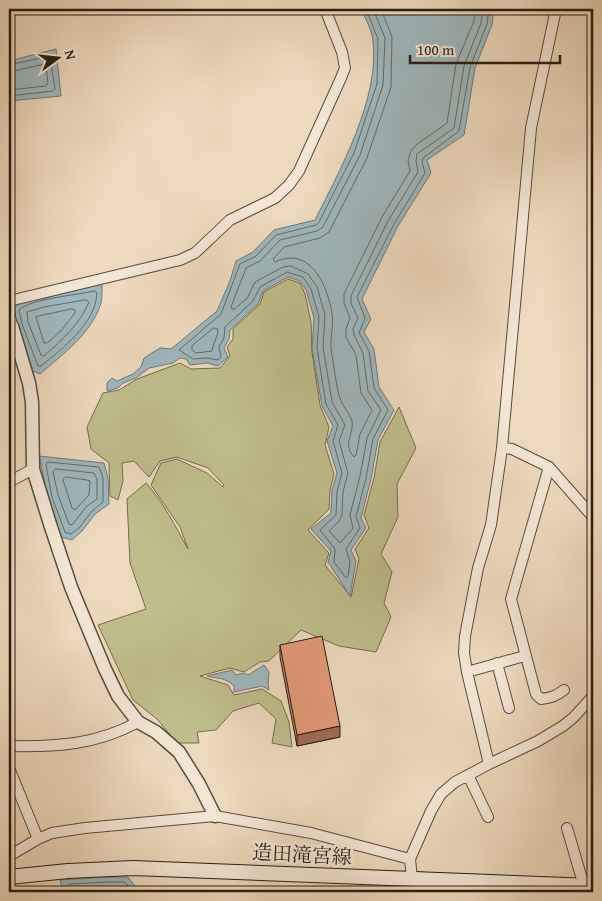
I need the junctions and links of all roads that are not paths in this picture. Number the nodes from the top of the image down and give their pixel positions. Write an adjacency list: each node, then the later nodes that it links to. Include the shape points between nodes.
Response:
1 (325, 9): 3 (street, via 345,68 299,171 275,198 230,220 195,253 180,260)
2 (556, 9): 6 (street, via 531,128)
3 (9, 301)
4 (9, 311): 5 (street)
5 (10, 326): 8 (street, via 30,383)
6 (502, 448): 7 (street, via 512,449); 13 (street, via 491,525 478,568 465,636)
7 (549, 468): 10 (street); 14 (street, via 511,599 536,694 541,699 556,696)
8 (34, 469): 9 (street); 17 (street, via 71,587 118,696)
9 (9, 482)
10 (593, 517)
11 (521, 657): 12 (street)
12 (497, 663): 13 (street); 16 (street)
13 (467, 672): 19 (street)
14 (564, 690)
15 (593, 696): 19 (street, via 562,726)
16 (509, 708)
17 (138, 722): 18 (street, via 99,739 70,745); 22 (street, via 156,732 179,752)
18 (9, 746)
19 (489, 764): 21 (street)
20 (9, 768): 25 (street)
21 (468, 775): 23 (street); 27 (street, via 441,794)
22 (215, 816): 25 (street, via 85,828 52,833); 27 (street, via 311,833)
23 (488, 817)
24 (567, 828): 30 (street)
25 (38, 839): 26 (street)
26 (9, 856)
27 (410, 859): 29 (street)
28 (9, 877): 29 (main road, 造田滝宮線, via 133,868)
29 (412, 879): 31 (main road, 造田滝宮線)
30 (588, 886): 31 (main road, 造田滝宮線)
31 (559, 888)

